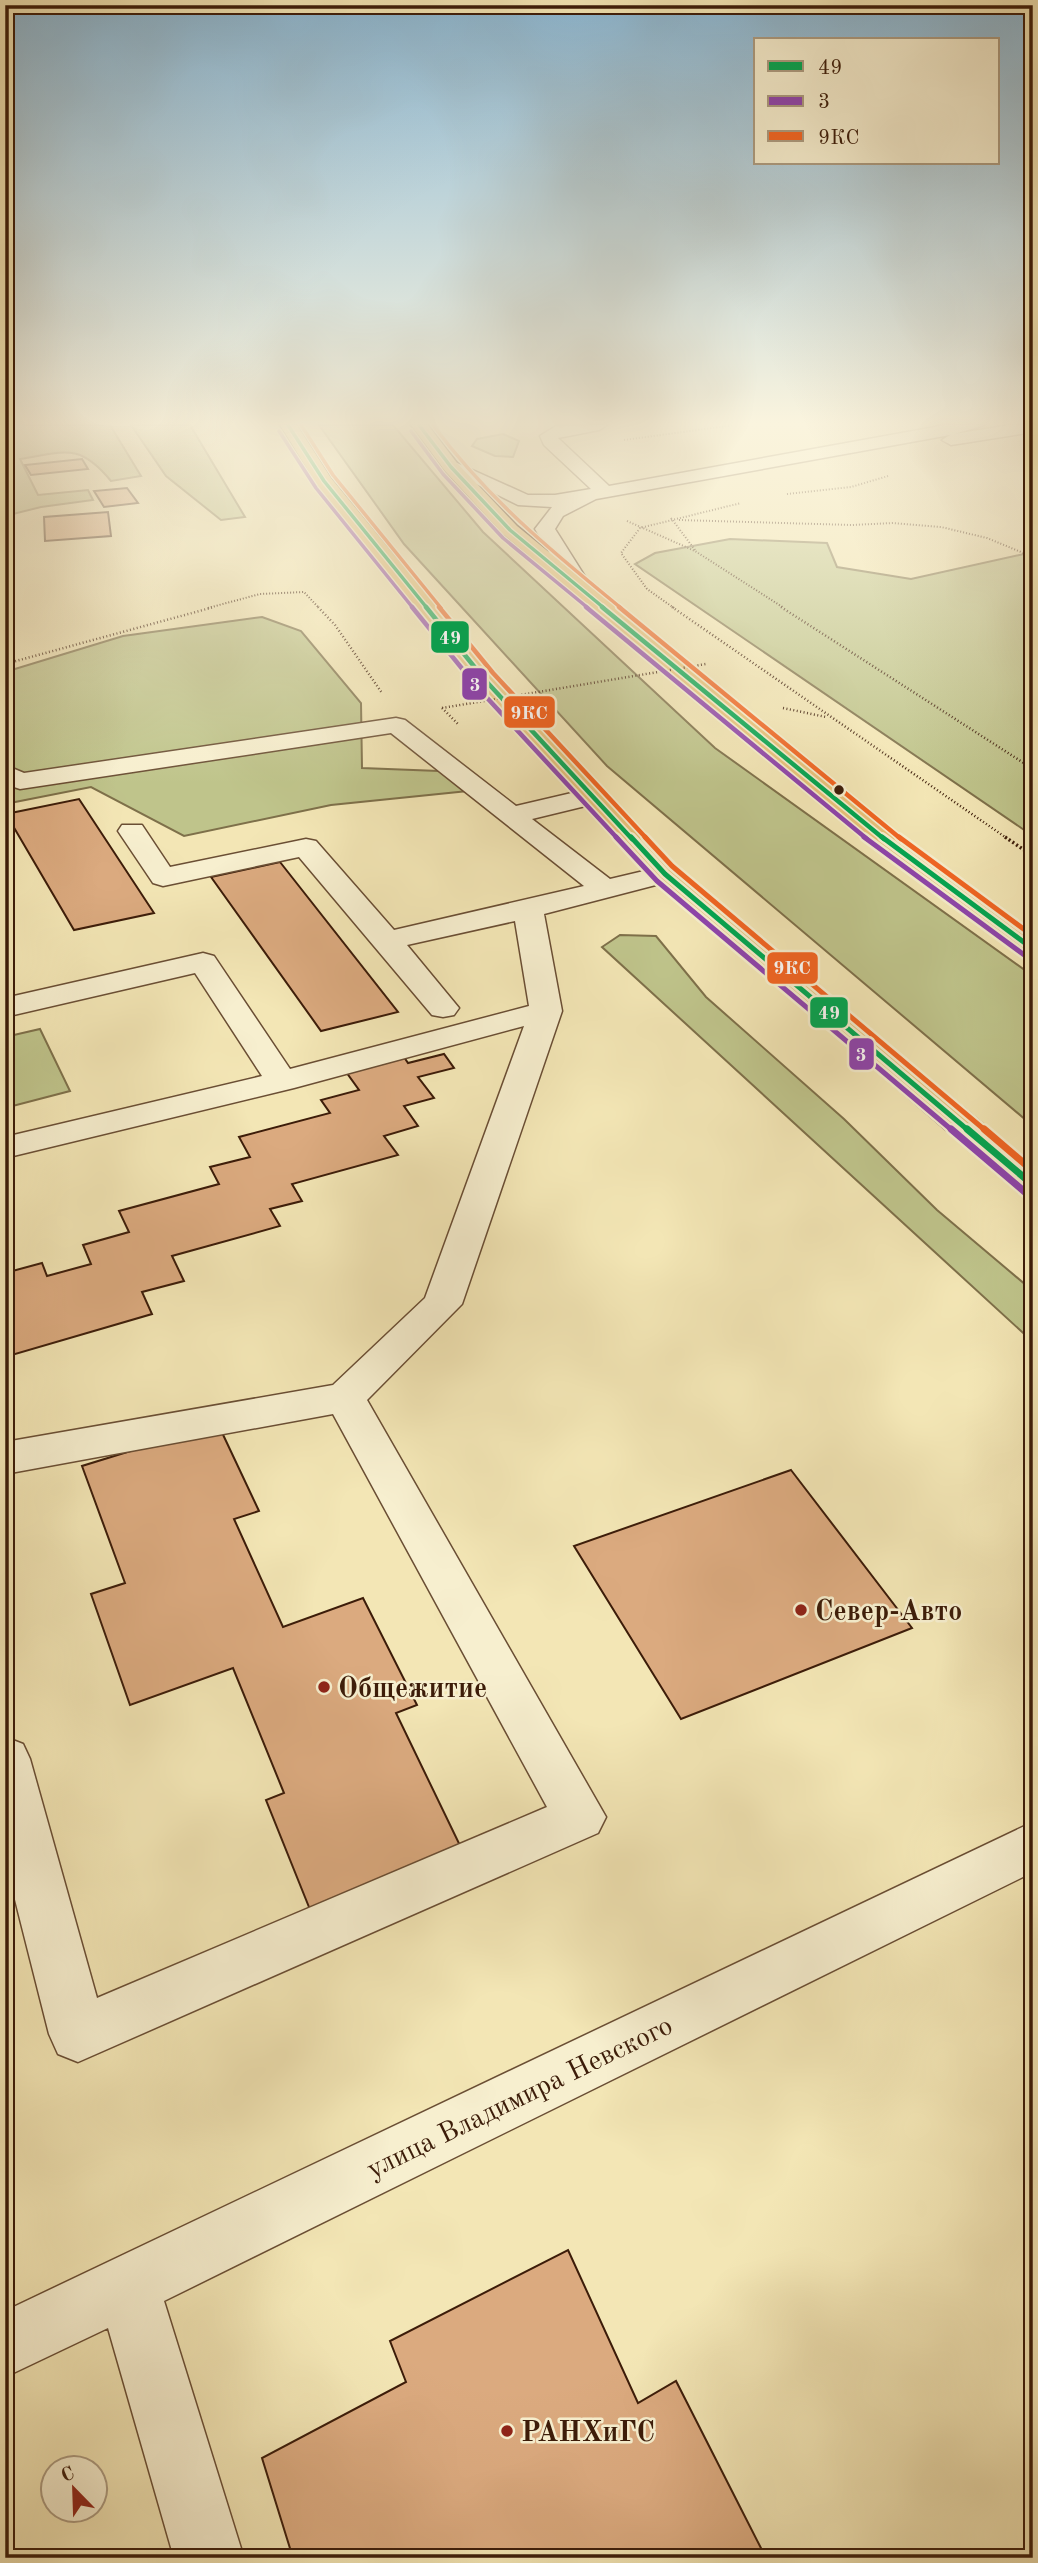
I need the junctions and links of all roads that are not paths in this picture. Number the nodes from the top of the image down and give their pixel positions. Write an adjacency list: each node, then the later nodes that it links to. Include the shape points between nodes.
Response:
1 (375, 545): 6 (main road, via 485,680)
2 (527, 545): 4 (main road)
3 (555, 545): 4 (street)
4 (585, 594): 13 (main road, via 863,823)
5 (5, 773): 7 (street, via 20,781 396,725)
6 (593, 796): 7 (street); 9 (main road)
7 (514, 815): 10 (street)
8 (132, 831): 12 (street, via 163,877 306,847)
9 (664, 874): 10 (street); 19 (main road)
10 (605, 889): 11 (street)
11 (528, 909): 12 (street); 16 (street)
12 (387, 941): 15 (street)
13 (1033, 949)
14 (5, 1008): 17 (street, via 203,962)
15 (443, 1008)
16 (546, 1011): 17 (street); 20 (street, via 442,1304)
17 (282, 1080): 18 (street)
18 (5, 1148)
19 (1033, 1185)
20 (345, 1398): 21 (street); 22 (street, via 580,1817 78,2034)
21 (5, 1458)
22 (5, 1759)
23 (1033, 1846): 24 (street, улица Владимира Невского)
24 (128, 2286): 25 (street, улица Владимира Невского); 26 (street)
25 (5, 2345)
26 (209, 2558)

